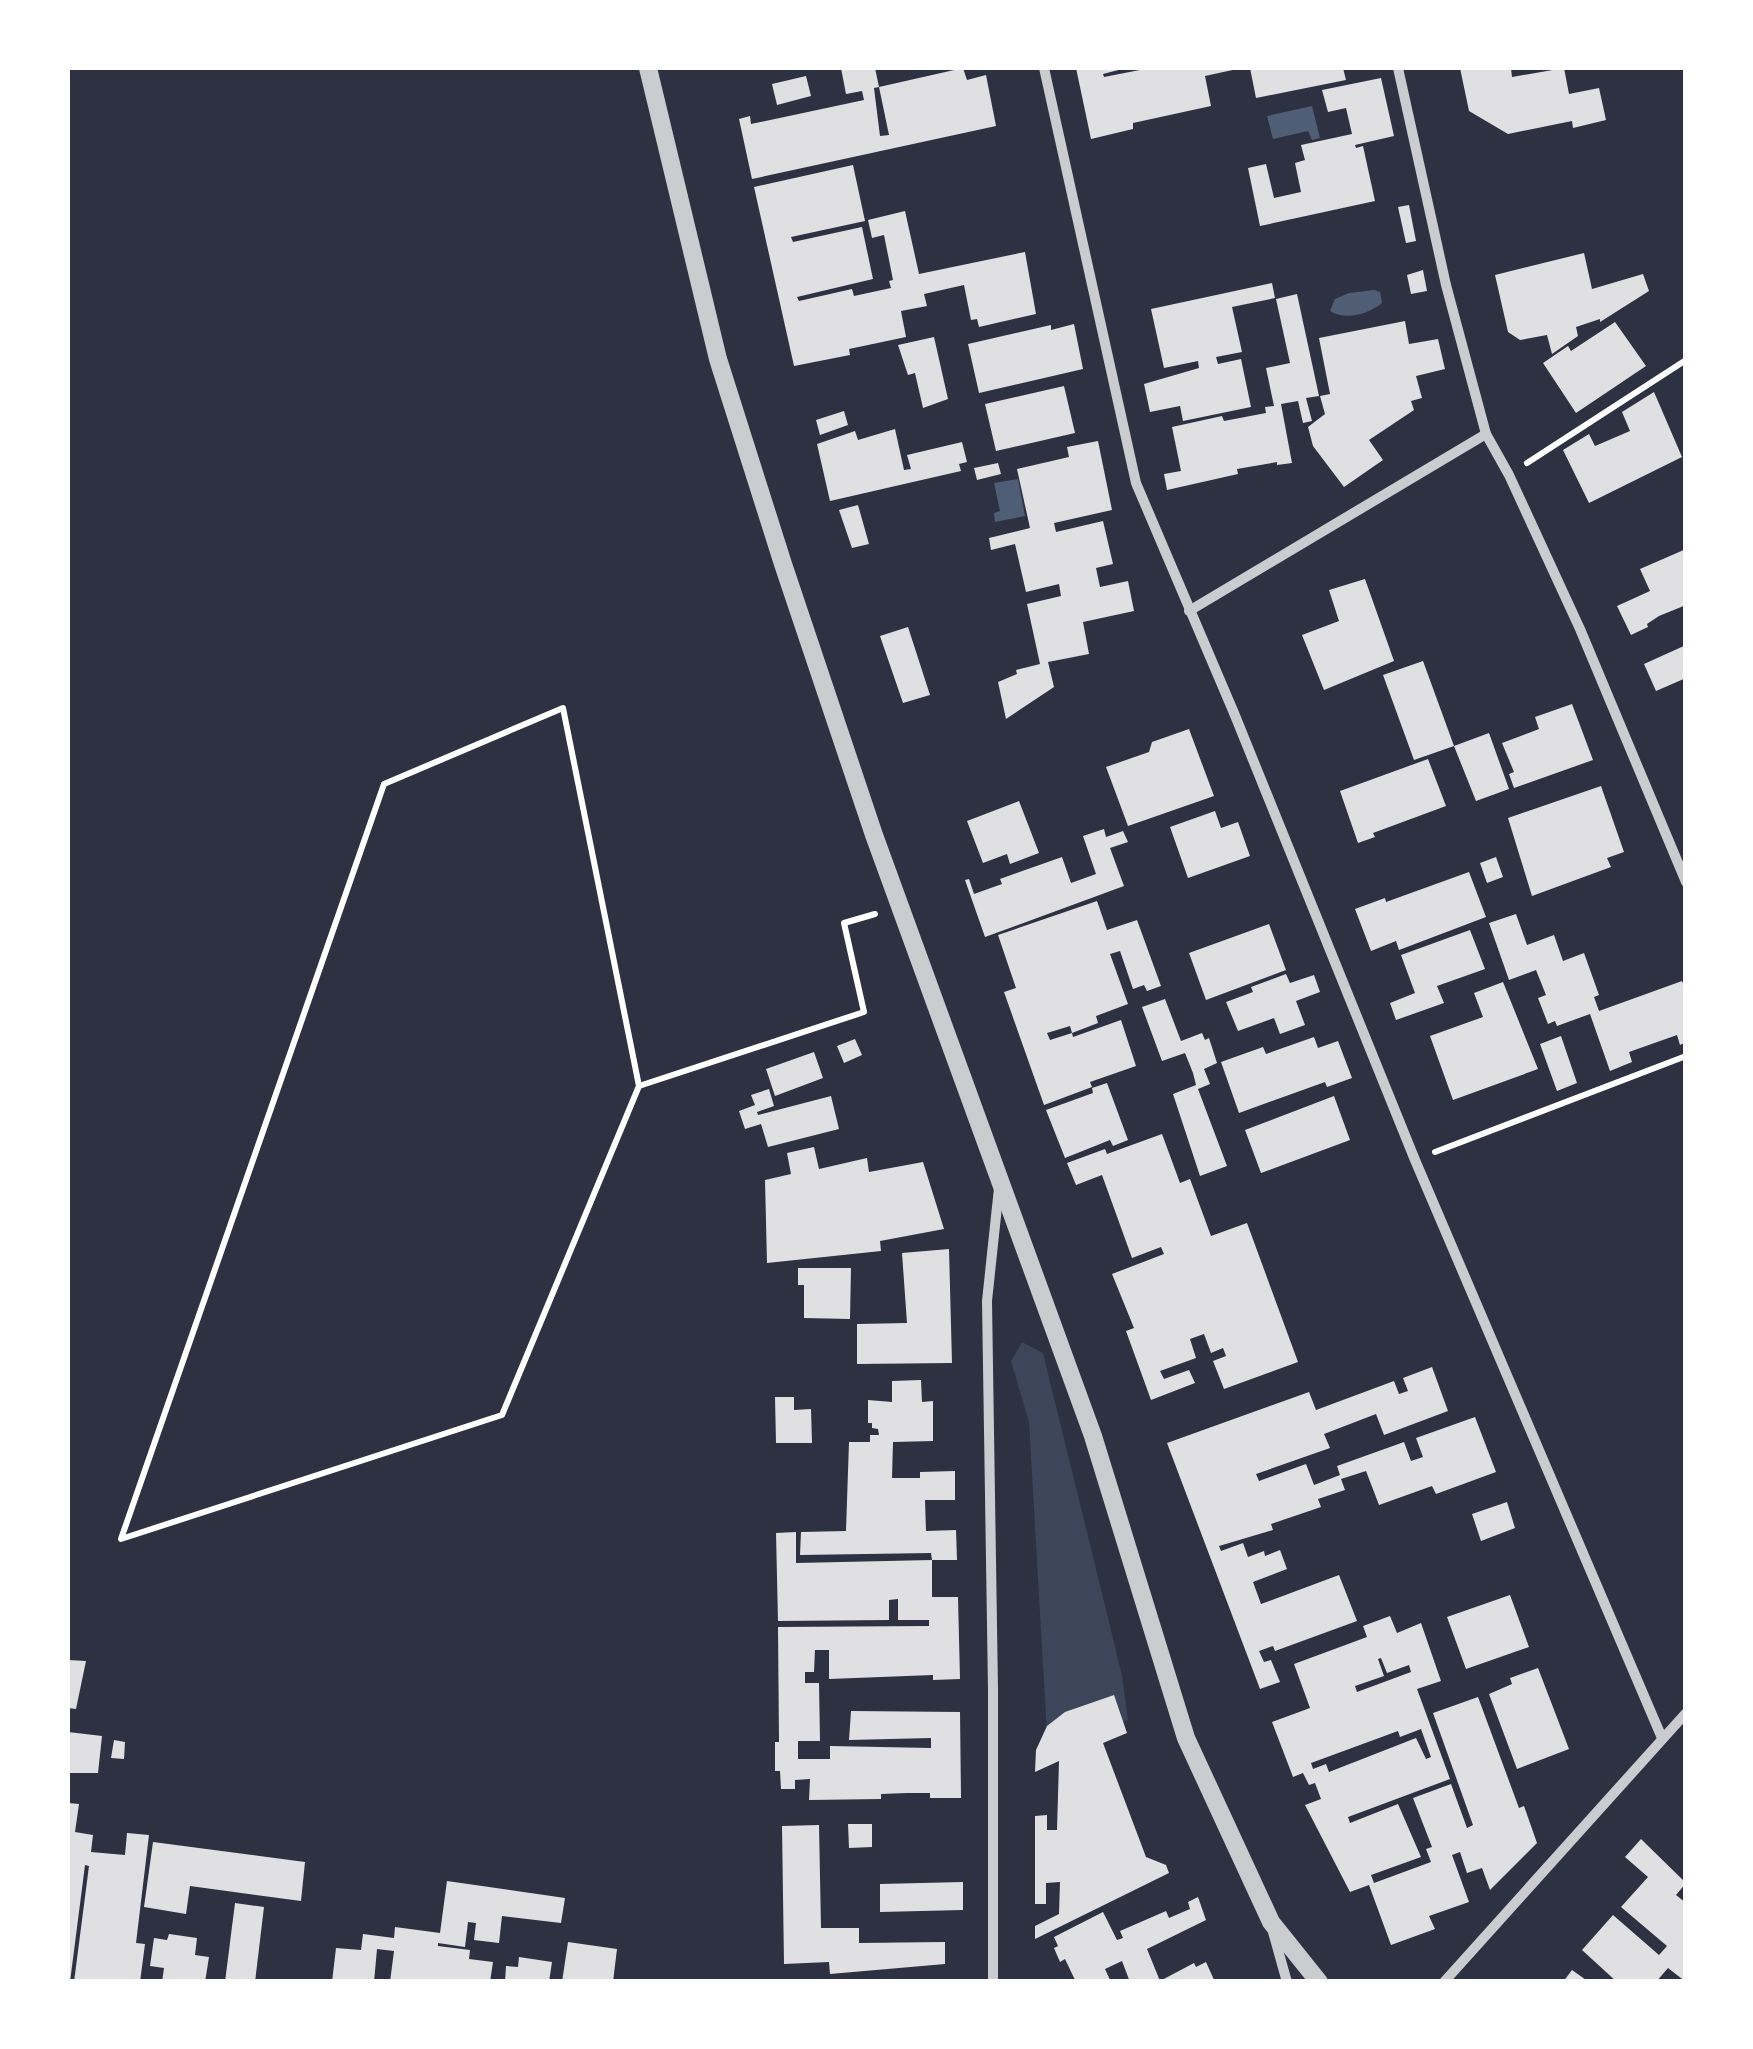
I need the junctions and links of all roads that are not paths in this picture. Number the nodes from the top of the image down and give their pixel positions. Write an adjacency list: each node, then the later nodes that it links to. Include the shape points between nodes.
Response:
1 (648, 68): 7 (street, via 718,359 783,564)
2 (1044, 68): 5 (street, via 1136,483)
3 (1398, 68): 4 (street)
4 (1486, 434): 5 (street); 6 (street, via 1588,646)
5 (1188, 611): 9 (street)
6 (1686, 882)
7 (1001, 1177): 10 (street, via 1093,1436 1186,1738); 11 (street, via 987,1301)
8 (1686, 1714): 9 (street)
9 (1662, 1738): 14 (street)
10 (1270, 1922): 12 (street); 13 (street)
11 (993, 1982)
12 (1287, 1982)
13 (1320, 1982)
14 (1444, 1982)

